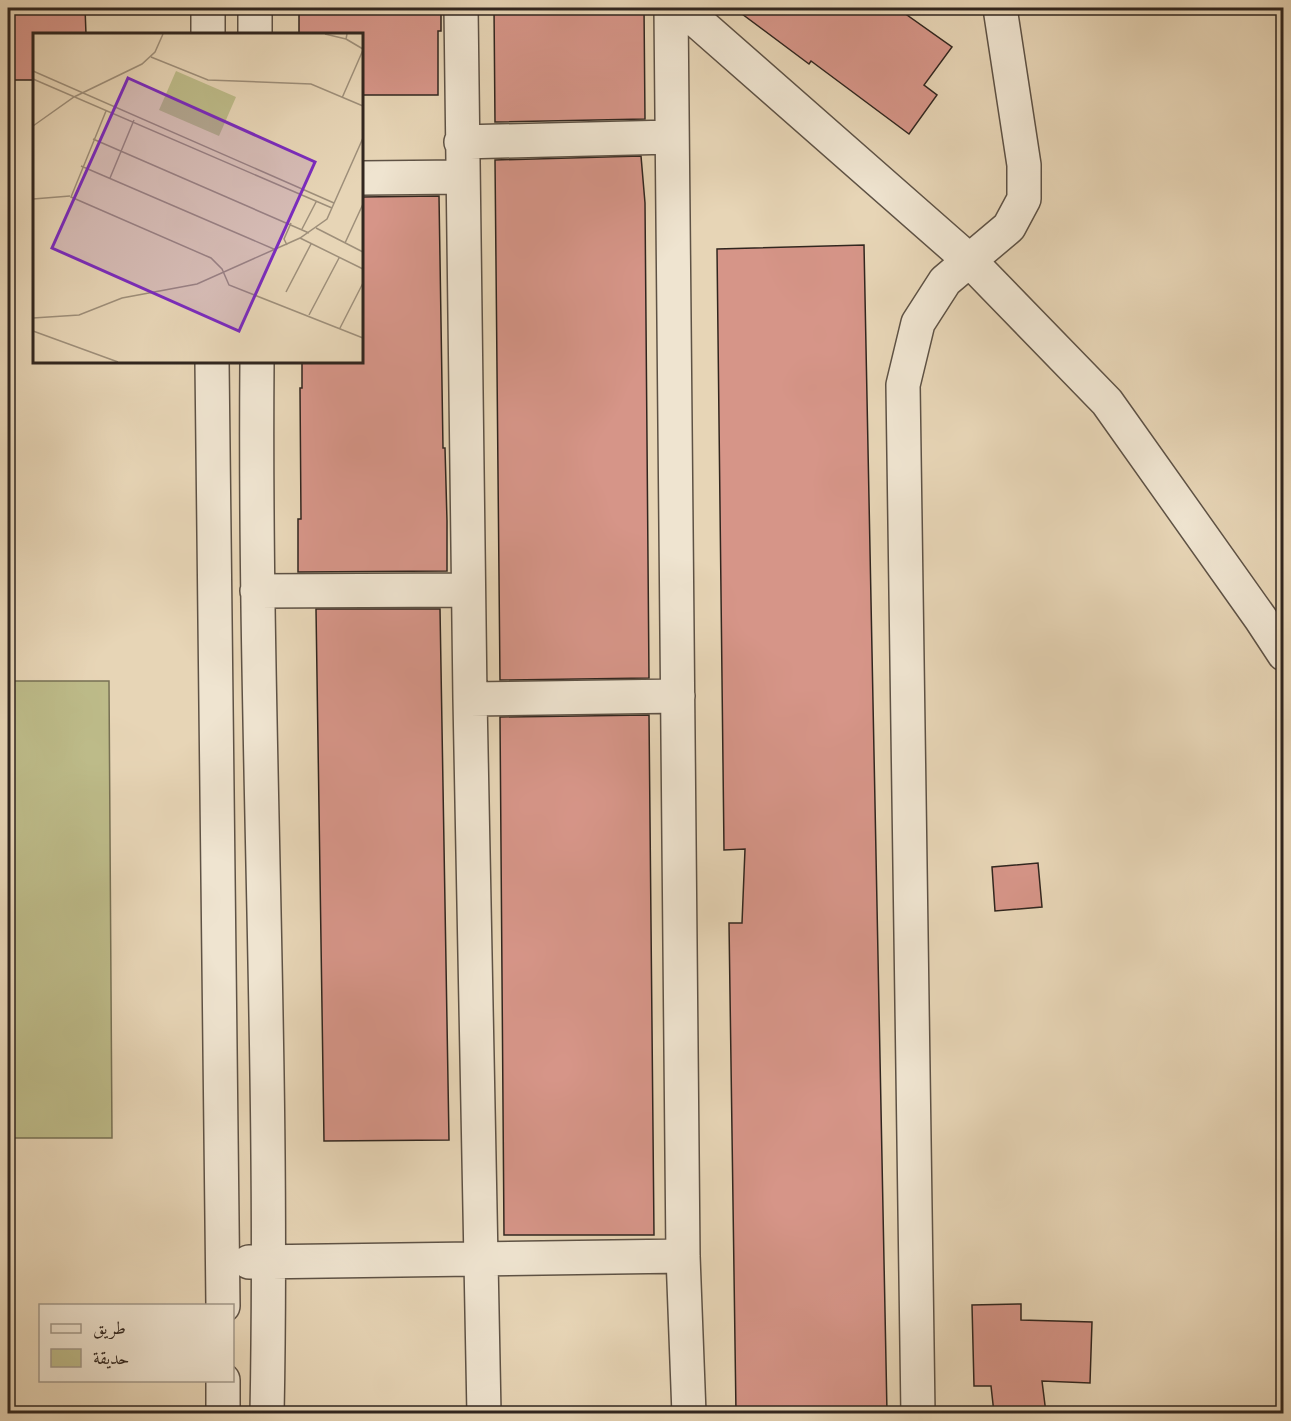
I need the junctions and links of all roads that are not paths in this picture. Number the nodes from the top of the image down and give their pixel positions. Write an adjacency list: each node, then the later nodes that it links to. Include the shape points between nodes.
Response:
1 (208, 8): 7 (street)
2 (255, 8): 8 (street)
3 (461, 8): 10 (street)
4 (671, 8): 9 (street)
5 (682, 8): 13 (street)
6 (1000, 8): 13 (street, via 1024,165 1024,199 1009,227)
7 (208, 33)
8 (255, 33)
9 (672, 137): 10 (street); 19 (street)
10 (461, 142): 11 (street)
11 (462, 177): 12 (street); 16 (street)
12 (363, 178)
13 (970, 261): 18 (street, via 1107,402); 31 (street, via 945,281 918,323 903,385)
14 (212, 363): 24 (street)
15 (257, 363): 17 (street)
16 (468, 590): 17 (street); 20 (street)
17 (257, 591): 23 (street)
18 (1284, 654)
19 (678, 696): 20 (street); 21 (street)
20 (470, 699): 22 (street)
21 (684, 1256): 22 (street); 30 (street)
22 (481, 1260): 23 (street); 29 (street)
23 (270, 1262): 24 (street); 28 (street)
24 (223, 1263): 25 (street)
25 (223, 1304)
26 (223, 1382): 27 (street)
27 (223, 1413)
28 (267, 1413)
29 (484, 1413)
30 (689, 1413)
31 (918, 1413)

